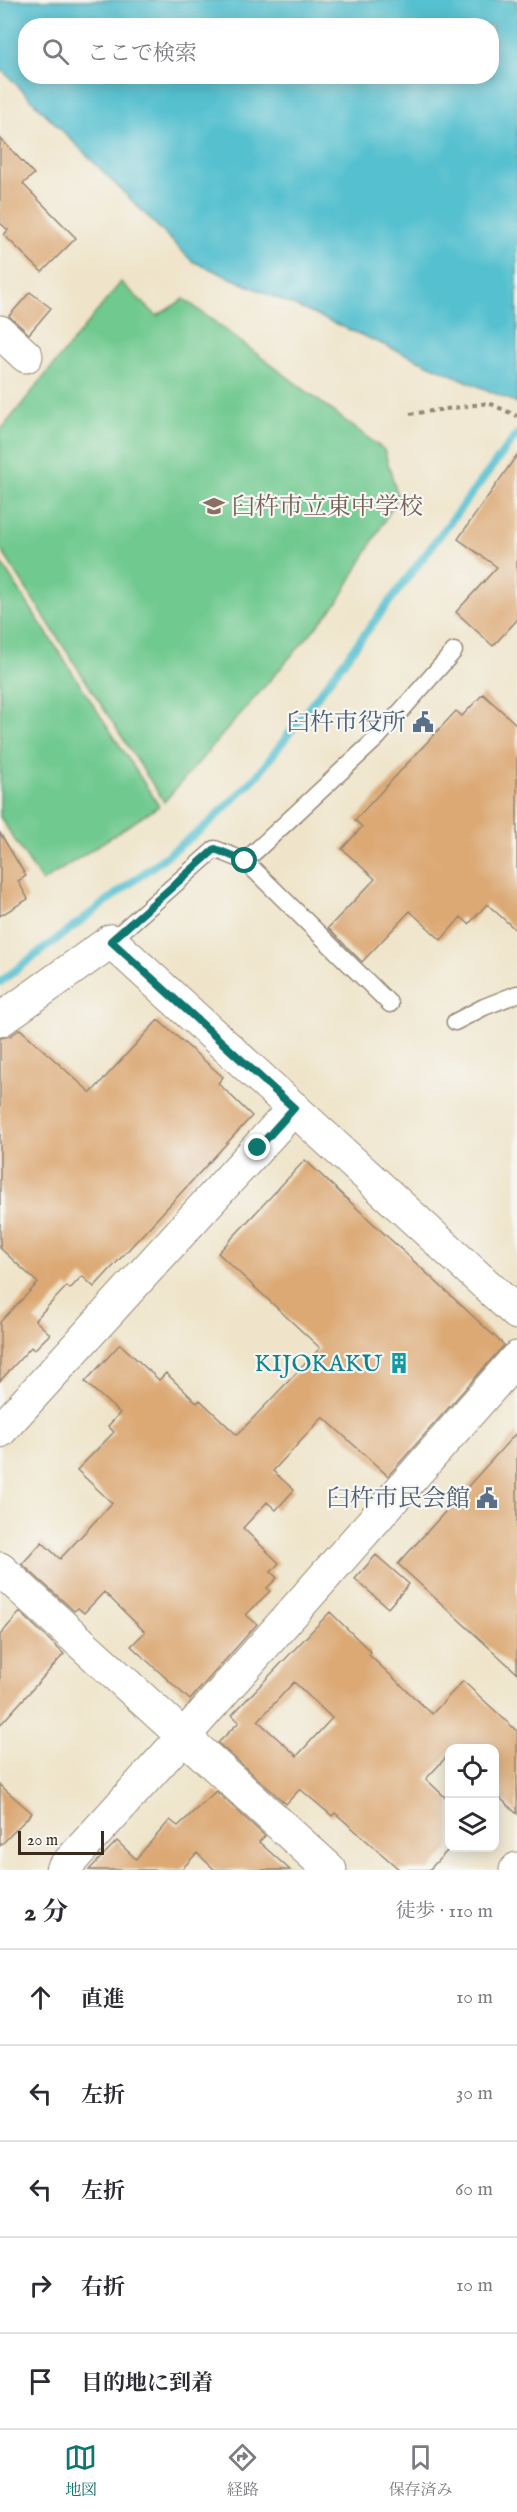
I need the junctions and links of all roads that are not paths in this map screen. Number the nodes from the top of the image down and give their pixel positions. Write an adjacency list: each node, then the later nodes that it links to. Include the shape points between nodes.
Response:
1 (0, 332): 2 (street)
2 (26, 356)
3 (454, 651): 4 (lane, via 377,738)
4 (245, 861): 5 (lane, via 215,849); 7 (lane)
5 (111, 941): 8 (street); 10 (street)
6 (517, 994): 9 (lane)
7 (390, 1004)
8 (0, 1020)
9 (455, 1022)
10 (294, 1108): 11 (street); 13 (street)
11 (517, 1313)
12 (517, 1358): 15 (street)
13 (0, 1431)
14 (0, 1569): 15 (street)
15 (184, 1736): 16 (street); 17 (street)
16 (62, 1870)
17 (330, 1870)

